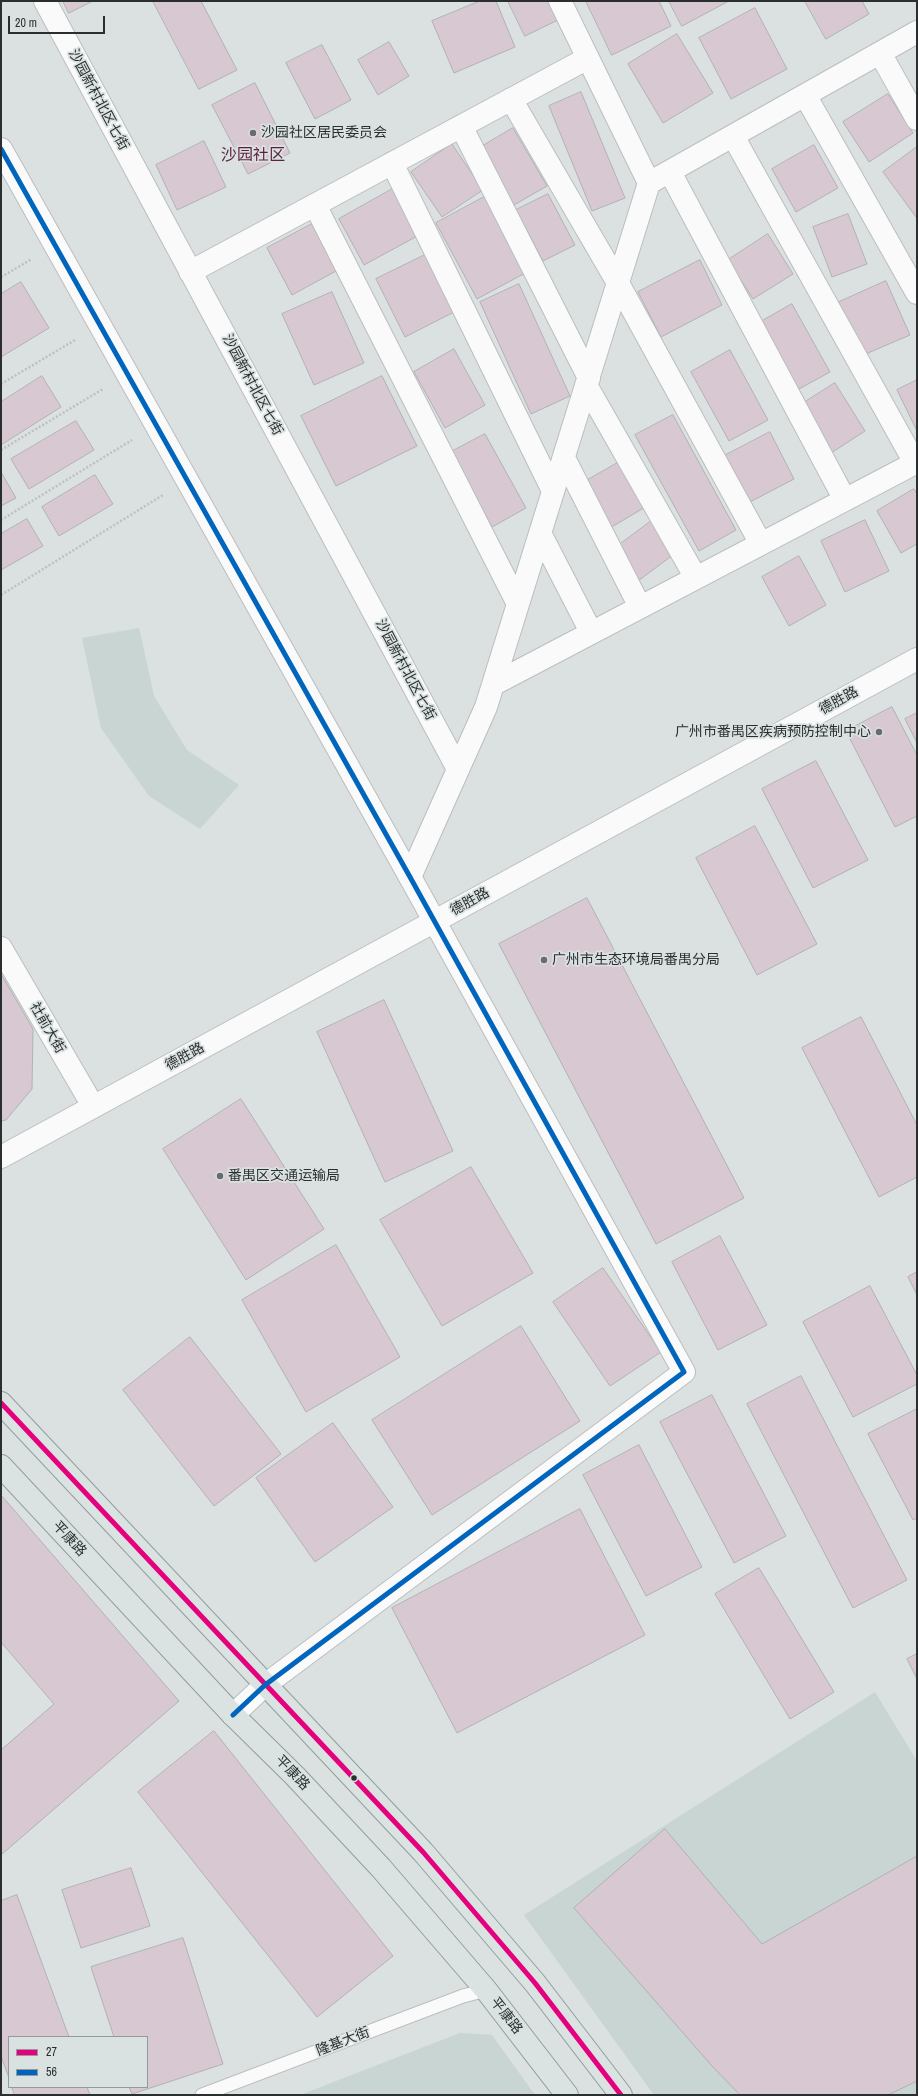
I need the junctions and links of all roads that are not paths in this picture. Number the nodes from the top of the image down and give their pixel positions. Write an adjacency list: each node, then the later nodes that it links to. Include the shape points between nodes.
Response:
1 (45, 1): 16 (street, 沙园新村北区七街)
2 (560, 1): 5 (street)
3 (917, 32): 4 (street)
4 (880, 53): 6 (street); 8 (street)
5 (588, 58): 7 (street); 14 (street)
6 (805, 95): 10 (street); 18 (street)
7 (511, 99): 9 (street); 17 (street)
8 (917, 119)
9 (461, 126): 12 (street); 19 (street)
10 (733, 136): 13 (street); 21 (street)
11 (1, 149): 33 (street)
12 (392, 163): 15 (street); 22 (street)
13 (670, 172): 14 (street); 23 (street)
14 (650, 183): 17 (street)
15 (315, 204): 16 (street); 27 (street)
16 (190, 272): 32 (street, 沙园新村北区七街)
17 (618, 282): 19 (street); 25 (street)
18 (917, 293)
19 (588, 381): 20 (street); 26 (street)
20 (564, 458): 22 (street); 28 (street)
21 (916, 462): 23 (street)
22 (553, 491): 24 (street)
23 (845, 500): 25 (street)
24 (540, 533): 27 (street); 29 (street)
25 (761, 544): 26 (street)
26 (696, 578): 28 (street)
27 (518, 604): 31 (street)
28 (640, 607): 29 (street)
29 (591, 632): 31 (street)
30 (917, 659): 34 (street, 德胜路)
31 (494, 684): 32 (street)
32 (458, 769): 33 (street)
33 (410, 877): 34 (street)
34 (435, 921): 36 (street, 德胜路); 40 (street, via 684,1372)
35 (1, 948): 36 (street, 社前大街)
36 (94, 1106): 37 (street, 德胜路)
37 (1, 1157)
38 (1, 1403): 40 (main road)
39 (1, 1466): 41 (main road, 平康路)
40 (265, 1685): 41 (street); 45 (main road, via 423,1852 534,1983)
41 (233, 1715): 42 (main road, 平康路, via 295,1776 381,1868)
42 (486, 1990): 43 (lane, 隆基大街); 44 (main road, 平康路)
43 (202, 2095)
44 (567, 2095)
45 (621, 2095)

